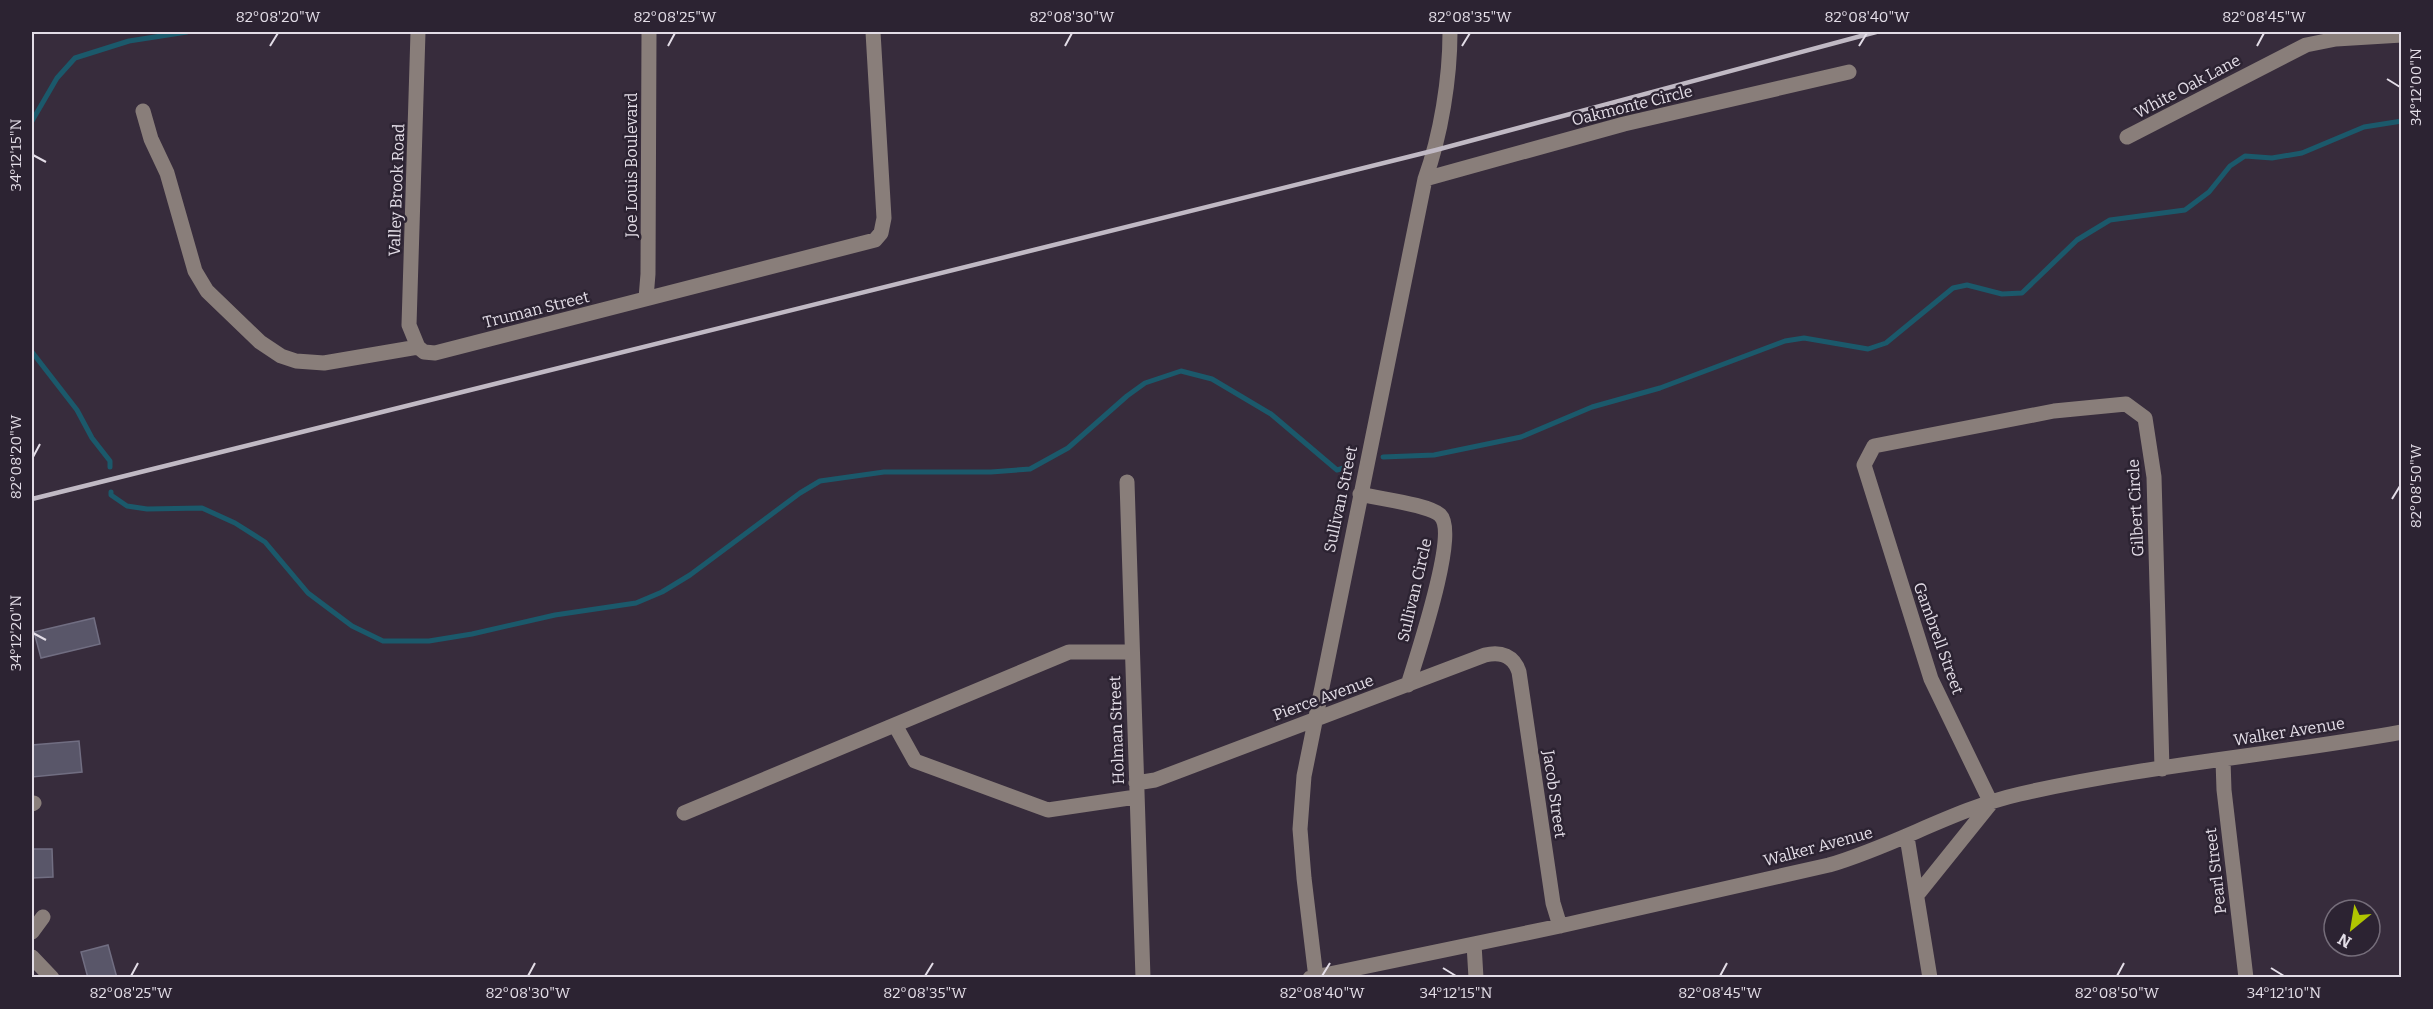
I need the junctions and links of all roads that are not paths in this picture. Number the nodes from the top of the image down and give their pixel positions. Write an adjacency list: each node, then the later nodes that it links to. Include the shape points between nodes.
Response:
1 (418, 32): 11 (street, Valley Brook Road, via 409,325)
2 (649, 32): 10 (street, Joe Louis Boulevard)
3 (873, 32): 10 (street, Truman Street, via 884,218 881,233 867,243)
4 (1450, 32): 9 (street, Sullivan Street, via 1436,150)
5 (2402, 35): 8 (street, White Oak Lane, via 2306,45)
6 (1849, 72): 9 (street, Oakmonte Circle, via 1624,124)
7 (143, 111): 11 (street, Truman Street, via 167,173 195,271 207,291 260,342 296,361 324,363)
8 (2127, 137)
9 (1425, 179): 14 (street, Sullivan Street)
10 (646, 297): 11 (street, Truman Street, via 435,353)
11 (418, 347)
12 (1868, 480): 22 (street, Gilbert Circle, via 1863,465 1874,446 2054,411 2126,404 2145,418 2154,477); 24 (street, Gambrell Street, via 1931,678)
13 (1127, 482): 15 (street, Holman Street)
14 (1360, 494): 17 (street, Sullivan Circle, via 1435,512 1446,524 1434,597); 18 (street, Sullivan Street)
15 (1132, 652): 19 (street, via 1069,652); 23 (street, Holman Street)
16 (1518, 667): 17 (street, Pierce Avenue, via 1506,655 1495,652); 29 (street, Jacob Street, via 1553,903)
17 (1408, 685): 18 (street, Pierce Avenue)
18 (1314, 719): 23 (street, Pierce Avenue); 33 (street, Sullivan Street, via 1300,829)
19 (895, 725): 23 (street, Pierce Avenue, via 915,761 1048,810); 25 (street)
20 (2402, 732): 21 (street, Walker Avenue)
21 (2223, 760): 22 (street, Walker Avenue); 38 (street, Pearl Street)
22 (2162, 769): 24 (street, Walker Avenue, via 2019,794)
23 (1136, 790): 35 (street, Holman Street)
24 (1991, 803): 26 (street, Walker Avenue); 27 (street)
25 (684, 813)
26 (1907, 837): 27 (street); 29 (street, Walker Avenue, via 1829,865)
27 (1917, 895): 37 (street)
28 (43, 917): 30 (street)
29 (1560, 926): 31 (street, Walker Avenue)
30 (32, 932)
31 (1474, 944): 33 (street, Walker Avenue); 36 (street)
32 (32, 957): 34 (street)
33 (1314, 977)
34 (51, 978)
35 (1143, 978)
36 (1476, 978)
37 (1930, 978)
38 (2246, 978)

